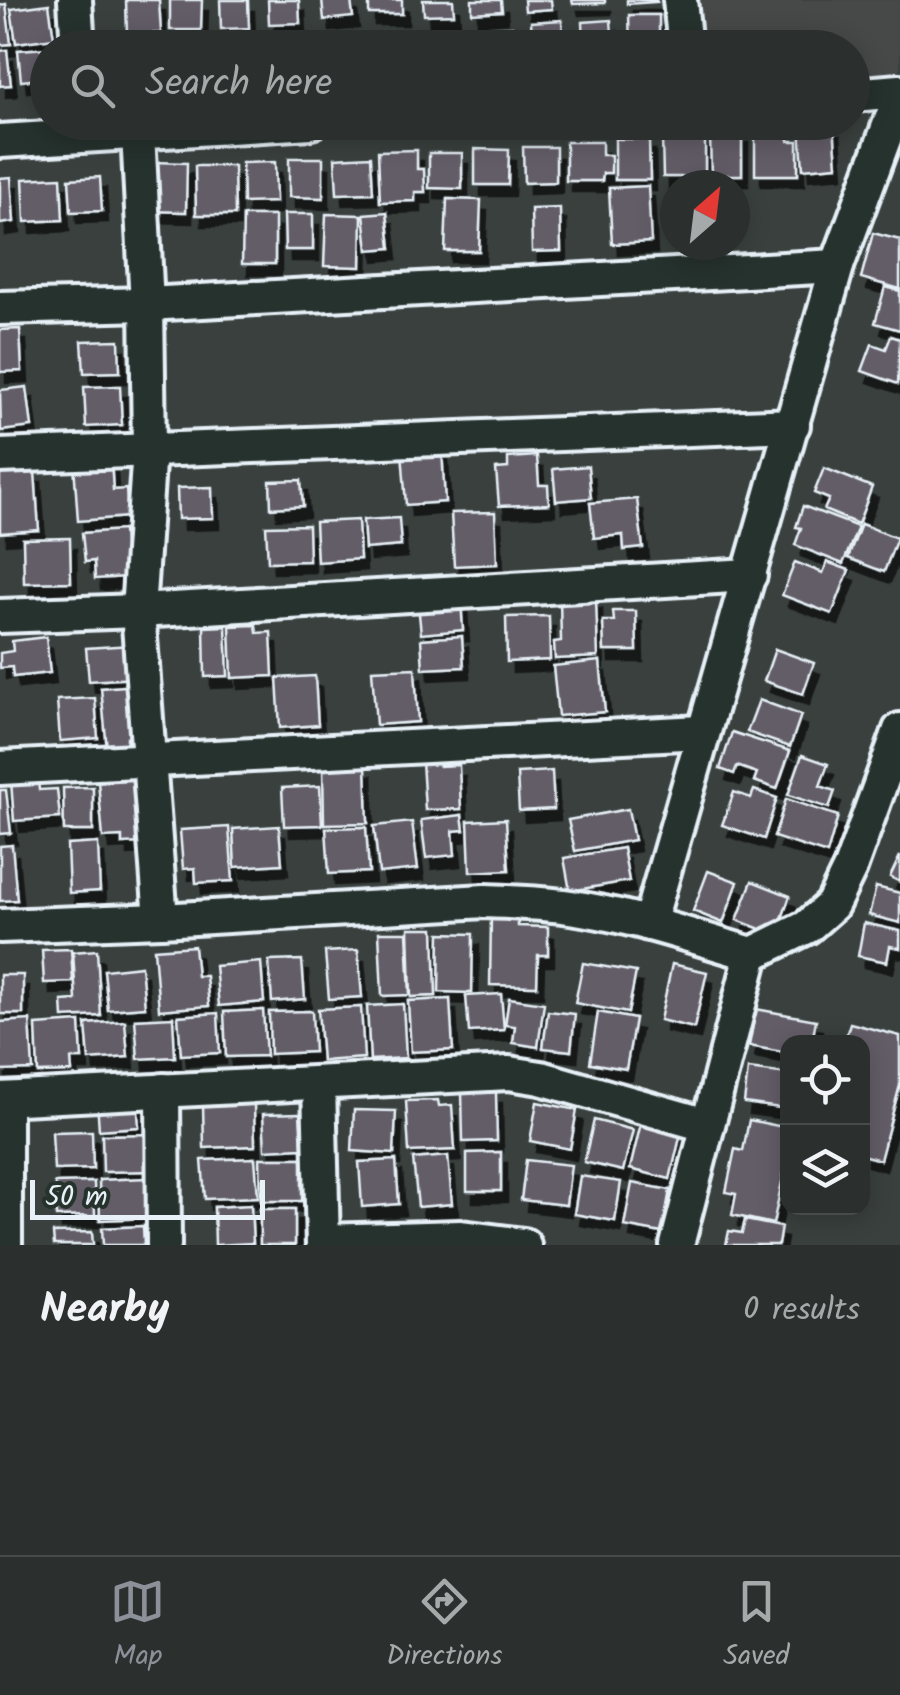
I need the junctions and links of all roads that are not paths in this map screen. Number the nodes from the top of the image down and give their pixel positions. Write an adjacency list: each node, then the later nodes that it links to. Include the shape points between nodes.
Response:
1 (75, 0): 3 (street)
2 (680, 0): 4 (street)
3 (77, 30)
4 (682, 30)
5 (900, 94): 6 (street); 10 (street)
6 (870, 95)
7 (30, 136): 8 (street)
8 (0, 140)
9 (138, 140): 11 (street)
10 (836, 266): 11 (street); 13 (street)
11 (148, 304): 12 (street); 14 (street)
12 (0, 308)
13 (792, 424): 14 (street); 16 (street)
14 (150, 448): 15 (street); 17 (street)
15 (0, 456)
16 (750, 574): 17 (street); 20 (street)
17 (138, 611): 18 (street); 21 (street)
18 (0, 616)
19 (900, 730): 26 (street, via 832,905 807,927)
20 (702, 732): 21 (street); 24 (street)
21 (151, 759): 22 (street); 23 (street)
22 (0, 768)
23 (161, 920): 24 (street, via 485,901 566,906); 25 (street)
24 (649, 924): 26 (street)
25 (0, 926)
26 (752, 954): 30 (street)
27 (318, 1084): 28 (street); 30 (street, via 508,1073); 31 (street)
28 (163, 1090): 29 (street); 33 (street)
29 (2, 1099): 32 (street)
30 (706, 1125): 35 (street)
31 (322, 1243): 34 (street, via 462,1236)
32 (5, 1245)
33 (164, 1245)
34 (524, 1245)
35 (677, 1245)

